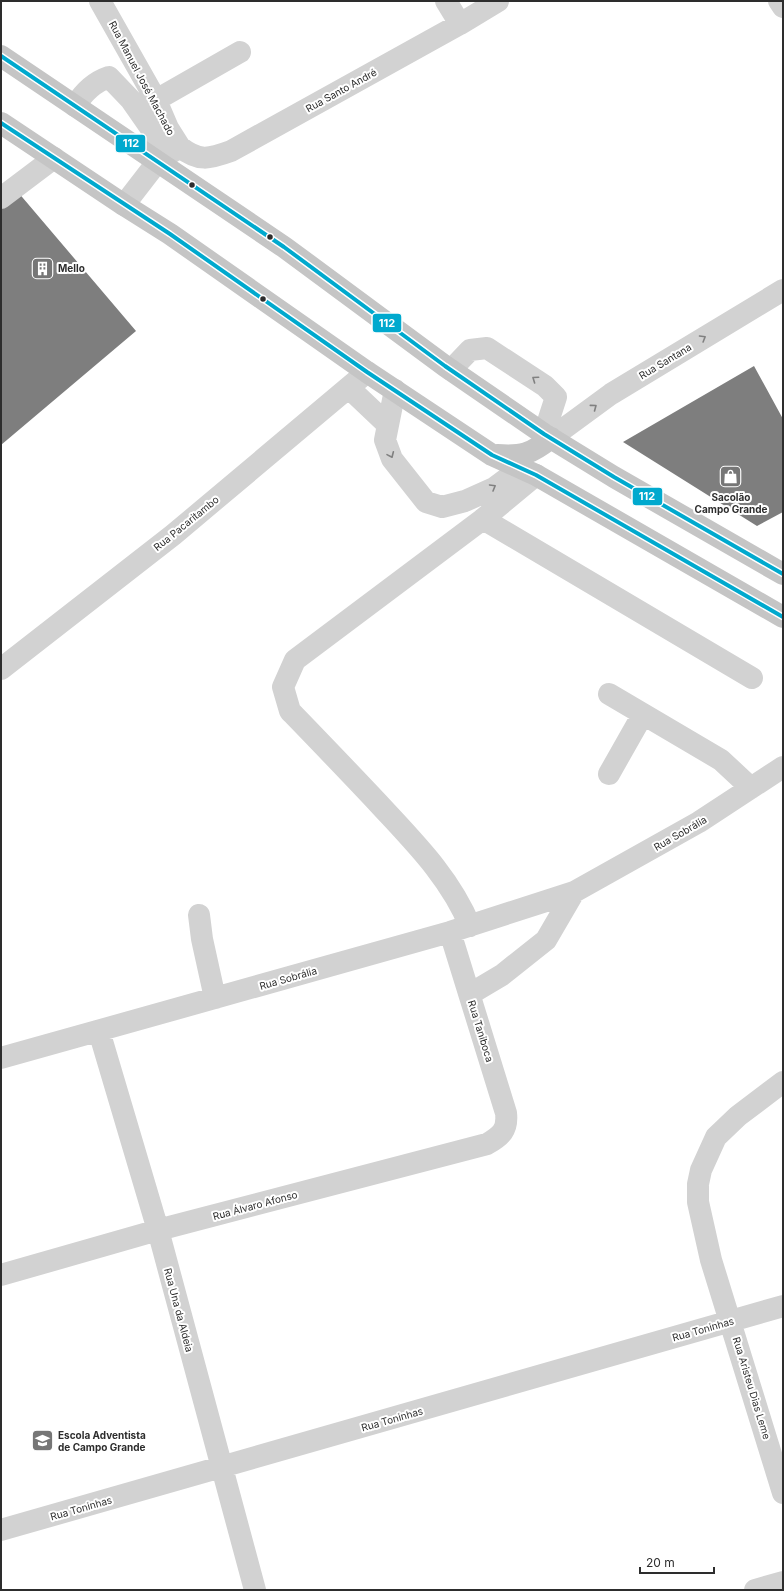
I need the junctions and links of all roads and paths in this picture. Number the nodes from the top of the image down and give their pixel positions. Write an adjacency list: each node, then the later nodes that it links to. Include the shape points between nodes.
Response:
1 (100, 1): 9 (street, Rua Manuel José Machado)
2 (446, 1): 6 (street)
3 (498, 1): 6 (street, Rua Santo André)
4 (780, 1): 5 (street)
5 (783, 7)
6 (460, 24): 12 (street, Rua Santo André, via 231,151 214,157 199,158)
7 (240, 52): 9 (street)
8 (1, 56): 10 (main road)
9 (156, 100): 12 (street, Rua Manuel José Machado, via 168,128)
10 (75, 106): 12 (main road); 12 (street, via 82,95 102,79 109,77 131,100)
11 (1, 123): 13 (main road)
12 (169, 154): 15 (street); 17 (main road, via 284,247)
13 (54, 158): 14 (street); 15 (main road)
14 (1, 198)
15 (124, 205): 18 (main road, via 170,234)
16 (783, 290): 22 (street, Rua Santana, one-way to 16, via 611,394)
17 (451, 370): 21 (street, one-way to 17, via 545,386 487,348 470,350); 24 (main road)
18 (367, 372): 19 (street, Rua Pacaritambo); 20 (main road)
19 (349, 388): 23 (street); 30 (street, Rua Pacaritambo, via 173,535)
20 (395, 390): 23 (street); 25 (main road)
21 (556, 397): 22 (street); 24 (street)
22 (576, 420): 24 (street, Rua Santana)
23 (388, 425): 26 (street, one-way to 26, via 385,440 392,459 426,502 442,507 465,501)
24 (547, 436): 25 (main road, via 530,453 520,456); 28 (main road, via 614,478)
25 (492, 455): 26 (main road)
26 (529, 471): 27 (street); 29 (main road)
27 (483, 519): 31 (street); 39 (street, via 294,660 283,687 290,711 420,849 460,902)
28 (783, 574)
29 (783, 617)
30 (1, 669)
31 (752, 678)
32 (609, 694): 33 (street)
33 (643, 714): 35 (street); 36 (street, via 722,760)
34 (783, 767): 36 (street, Rua Sobrália)
35 (609, 774)
36 (752, 788): 37 (street, Rua Sobrália, via 699,822)
37 (574, 892): 39 (street, Rua Sobrália); 41 (street, via 546,940 502,975)
38 (199, 915): 42 (street)
39 (470, 926): 40 (street, Rua Sobrália)
40 (450, 932): 41 (street, Rua Taniboca); 42 (street, Rua Sobrália)
41 (470, 994): 46 (street, Rua Taniboca, via 506,1113)
42 (215, 998): 43 (street, Rua Sobrália)
43 (99, 1031): 44 (street, Rua Sobrália); 47 (street, Rua Una da Aldeia)
44 (1, 1058)
45 (783, 1082): 50 (street, Rua Aristeu Dias Leme, via 724,1128 710,1147 700,1170 698,1202 711,1260)
46 (505, 1130): 47 (street, Rua Álvaro Afonso, via 487,1144)
47 (158, 1230): 48 (street, Rua Álvaro Afonso); 51 (street, Rua Una da Aldeia)
48 (1, 1275)
49 (783, 1306): 50 (street, Rua Toninhas)
50 (731, 1321): 51 (street, Rua Toninhas); 52 (street, Rua Aristeu Dias Leme)
51 (221, 1468): 53 (street, Rua Toninhas); 55 (street, Rua Una da Aldeia)
52 (783, 1494)
53 (1, 1530)
54 (783, 1582): 56 (street)
55 (255, 1590)
56 (755, 1590)

